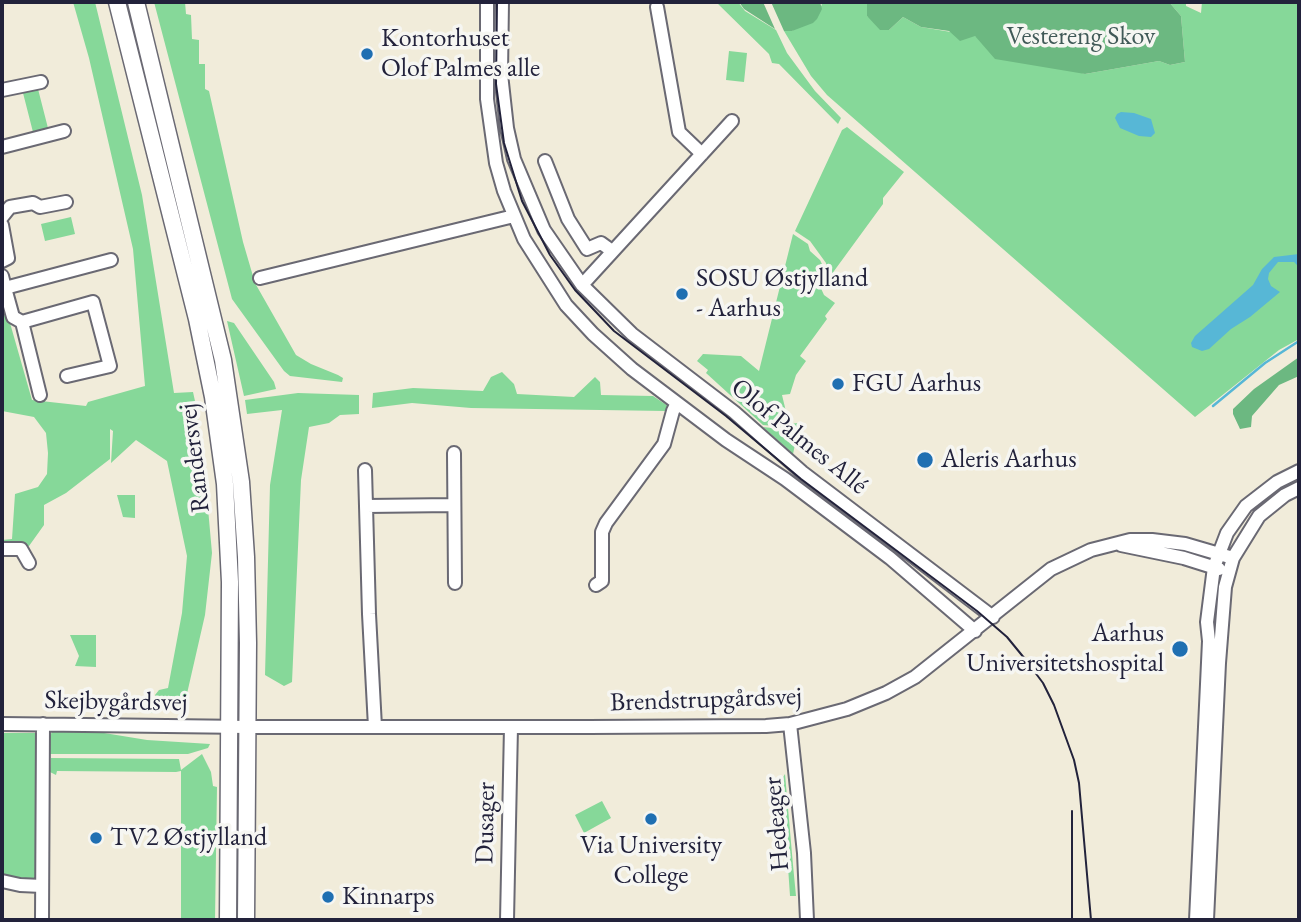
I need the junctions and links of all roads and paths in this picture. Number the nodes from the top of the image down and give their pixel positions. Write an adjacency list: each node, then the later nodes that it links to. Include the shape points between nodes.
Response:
1 (117, 2): 44 (main road, Randersvej, via 213,397 226,496)
2 (136, 2): 45 (main road, Randersvej, via 229,394 246,557)
3 (487, 2): 14 (street, Olof Palmes Allé, via 490,130)
4 (502, 2): 22 (street, Olof Palmes Allé, via 502,85 514,159 544,230)
5 (657, 7): 11 (street, via 679,132)
6 (41, 82): 7 (street)
7 (2, 90)
8 (732, 121): 11 (street)
9 (65, 131): 10 (street)
10 (2, 147)
11 (702, 154): 17 (street)
12 (545, 161): 17 (street, via 568,219 587,249 601,243)
13 (66, 202): 15 (street, via 10,207)
14 (514, 216): 20 (street); 26 (street, Olof Palmes Allé, via 536,261 572,312 615,355)
15 (2, 217)
16 (2, 225): 19 (street, via 8,258)
17 (612, 251): 22 (street)
18 (111, 260): 21 (street)
19 (2, 261)
20 (260, 278)
21 (3, 282): 23 (street, via 13,317)
22 (582, 285): 39 (street, Olof Palmes Allé, via 632,334 734,411 809,478)
23 (22, 322): 24 (street, via 93,302 110,366); 25 (street)
24 (68, 376)
25 (40, 395)
26 (677, 403): 38 (street, via 664,444 606,523 602,581); 40 (street, Olof Palmes Allé, via 890,558)
27 (454, 453): 31 (street)
28 (365, 470): 32 (street)
29 (1299, 471): 36 (street, via 1246,506 1233,522)
30 (1299, 488): 36 (street, via 1259,516)
31 (454, 505): 32 (street); 37 (street)
32 (366, 506): 46 (street)
33 (1114, 544): 36 (street, Brendstrupgårdsvej); 36 (street, Brendstrupgårdsvej, via 1141,539 1185,544); 39 (street, Brendstrupgårdsvej, via 1051,569)
34 (2, 549): 35 (street, via 20,549)
35 (29, 563)
36 (1221, 563): 55 (street, via 1207,622); 56 (street, via 1214,613 1219,663)
37 (455, 583)
38 (596, 585)
39 (992, 617): 40 (street, Brendstrupgårdsvej)
40 (975, 631): 43 (street, Brendstrupgårdsvej, via 886,693)
41 (2, 724): 42 (street, Skejbygårdsvej)
42 (43, 724): 44 (street, Skejbygårdsvej); 49 (street)
43 (790, 724): 47 (street, Brendstrupgårdsvej); 54 (street, Hedeager)
44 (229, 727): 45 (street, Skejbygårdsvej); 51 (main road, Randersvej)
45 (248, 727): 46 (street, Brendstrupgårdsvej); 52 (main road, Randersvej)
46 (375, 727): 47 (street, Brendstrupgårdsvej)
47 (511, 727): 53 (street, Dusager)
48 (2, 881): 49 (street)
49 (42, 886): 50 (street)
50 (42, 920)
51 (228, 920)
52 (246, 920)
53 (507, 920)
54 (807, 920)
55 (1196, 920)
56 (1207, 920)

